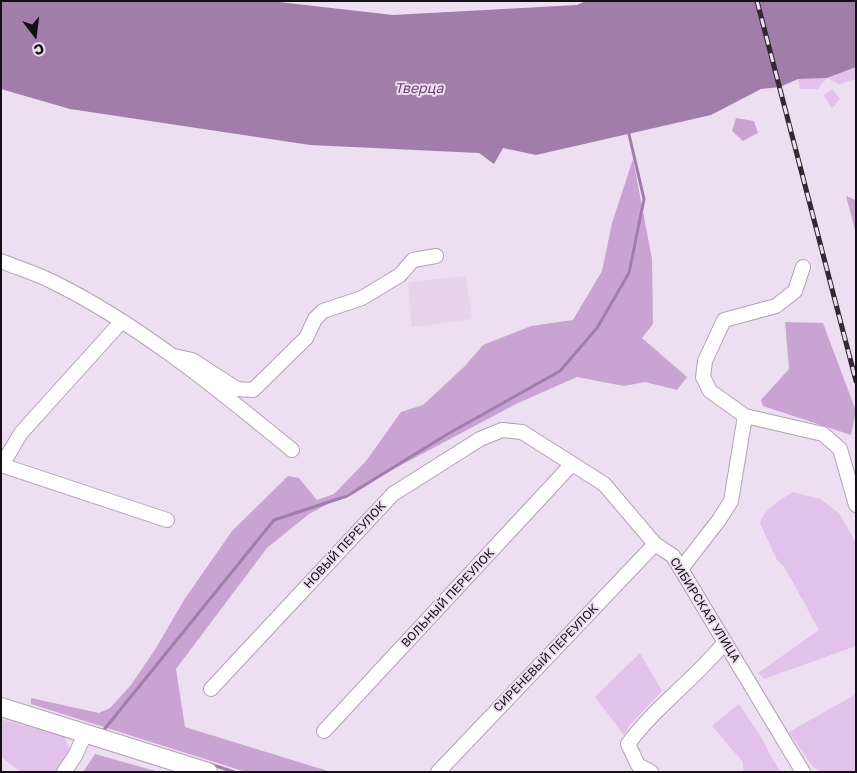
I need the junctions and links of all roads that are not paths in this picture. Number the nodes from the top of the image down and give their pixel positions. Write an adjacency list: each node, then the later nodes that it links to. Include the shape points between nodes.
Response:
1 (436, 256): 5 (street, via 413,260 400,275 362,298 323,311 315,319 306,338 253,390 237,389 192,360)
2 (1, 261): 4 (street, via 51,281)
3 (803, 267): 6 (street, via 795,291 776,306 724,320 705,361 703,377 710,391)
4 (122, 321): 5 (street); 10 (street, via 21,433)
5 (168, 355): 8 (street, via 230,399)
6 (745, 416): 11 (street, via 823,434 840,449); 14 (street, via 731,501)
7 (502, 430): 9 (street, СИБИРСКАЯ УЛИЦА, via 522,432); 16 (street, НОВЫЙ ПЕРЕУЛОК, via 480,439 393,494)
8 (292, 450)
9 (572, 464): 13 (street, СИБИРСКАЯ УЛИЦА, via 604,484); 18 (street, ВОЛЬНЫЙ ПЕРЕУЛОК)
10 (1, 465): 12 (street)
11 (856, 505)
12 (167, 520)
13 (655, 544): 14 (street, СИБИРСКАЯ УЛИЦА, via 673,556); 22 (street, СИРЕНЕВЫЙ ПЕРЕУЛОК)
14 (682, 569): 15 (street, СИБИРСКАЯ УЛИЦА)
15 (725, 642): 23 (street, via 710,661 644,721 628,744 638,765); 24 (street, СИБИРСКАЯ УЛИЦА)
16 (212, 689)
17 (1, 708): 19 (main road)
18 (324, 731)
19 (85, 734): 20 (street); 21 (main road)
20 (64, 772)
21 (208, 772)
22 (438, 772)
23 (651, 772)
24 (804, 772)

